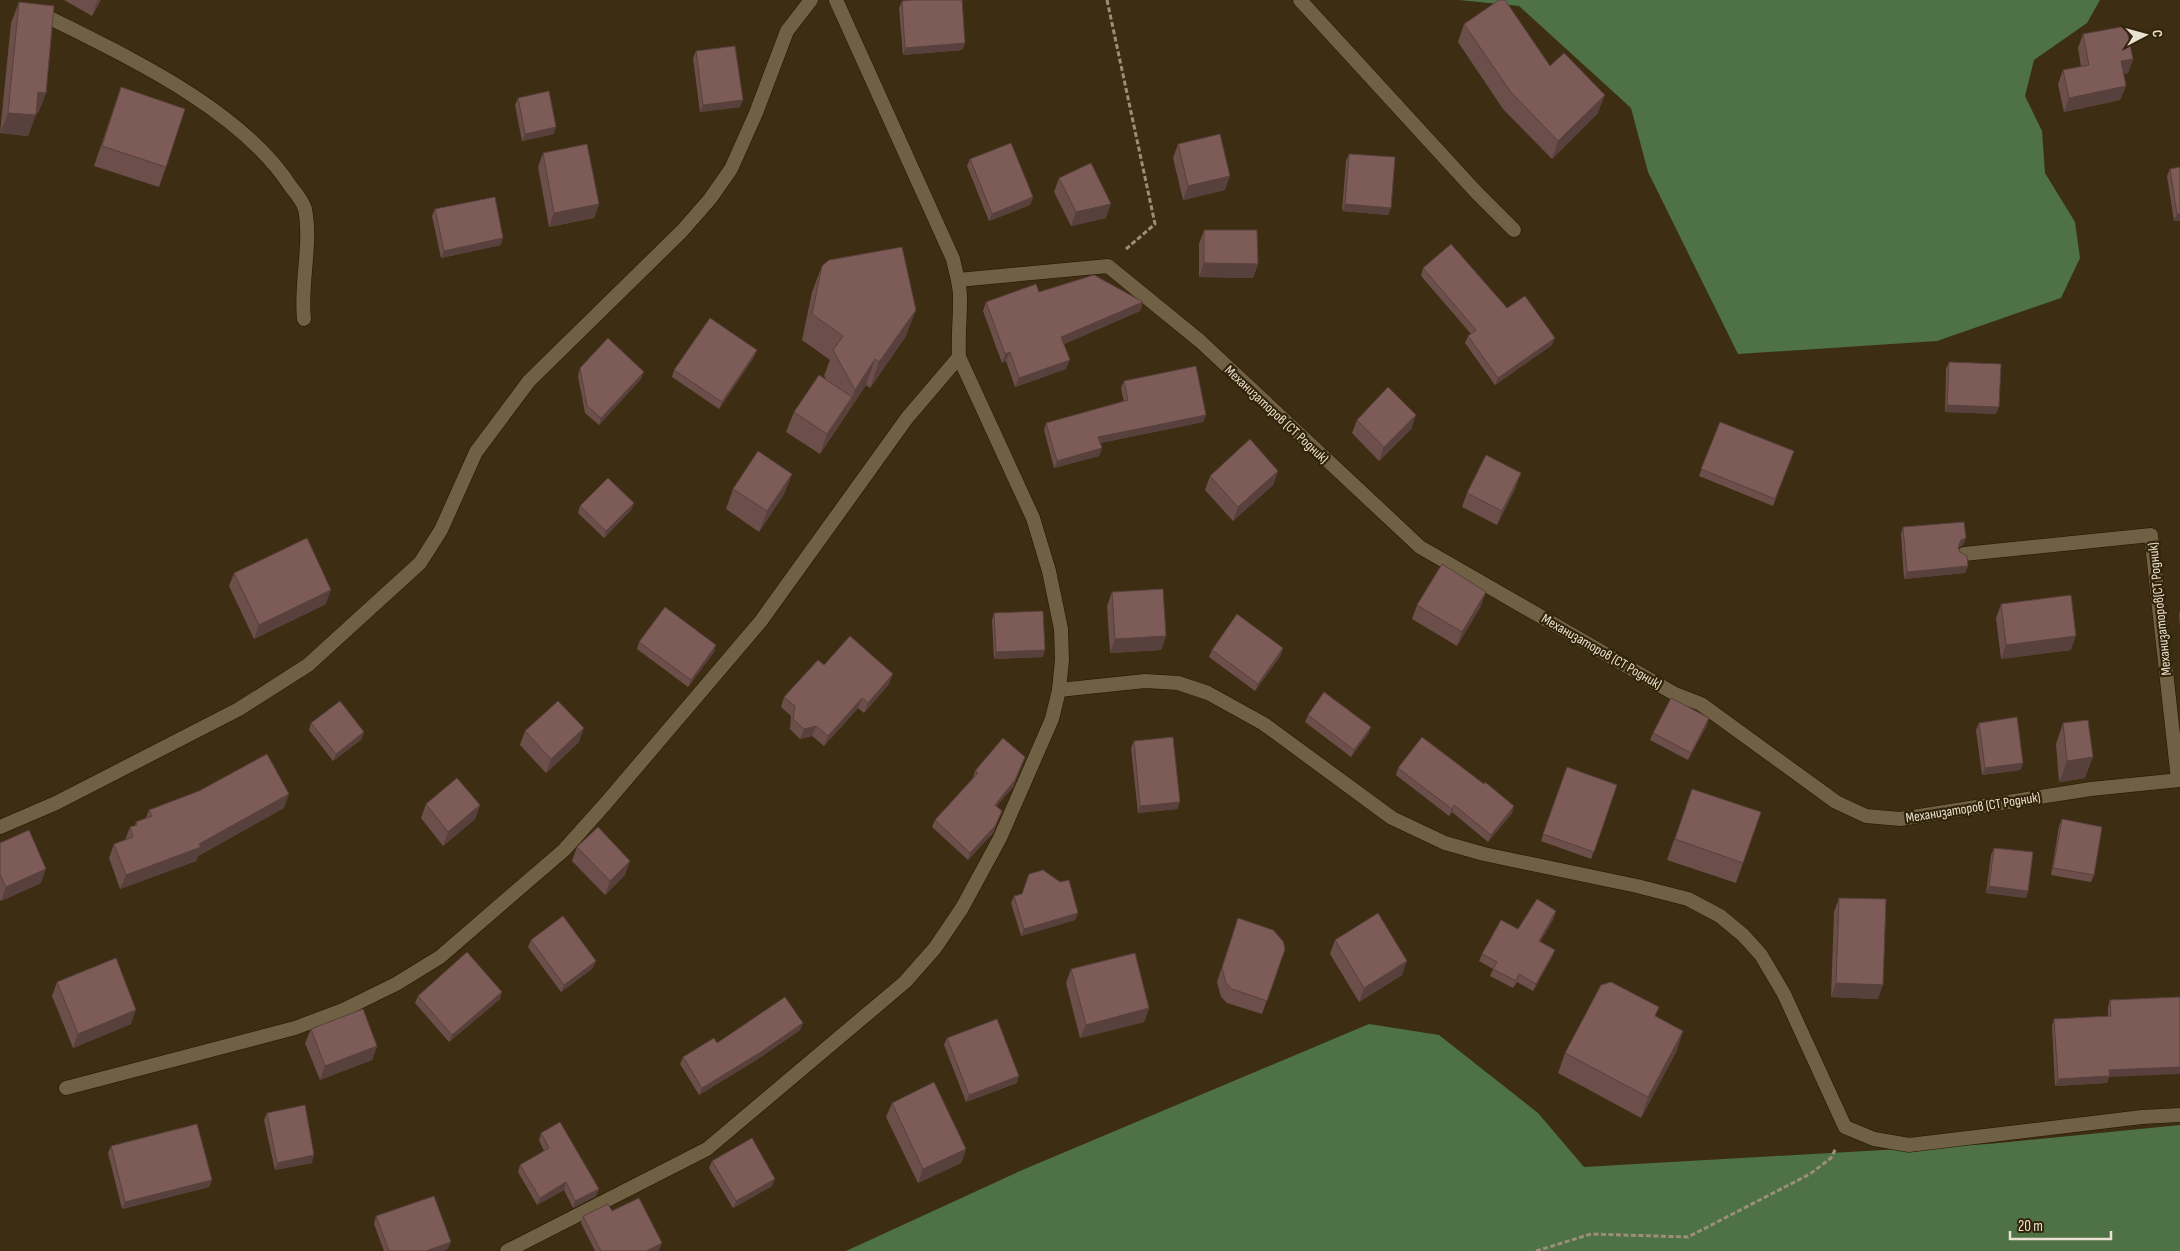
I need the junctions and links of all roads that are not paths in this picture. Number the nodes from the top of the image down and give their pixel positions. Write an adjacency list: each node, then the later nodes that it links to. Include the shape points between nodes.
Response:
1 (811, 0): 12 (lane, via 787,31 731,169 682,231 529,381 476,452 441,530 420,563 308,665 239,709 56,803)
2 (836, 0): 6 (lane, via 953,259)
3 (1300, 0): 5 (lane)
4 (46, 16): 7 (lane, via 143,65 232,122 283,174 305,208)
5 (1514, 230)
6 (958, 280): 8 (lane); 11 (lane, Механизаторов (СТ Родник), via 1108,266 1200,341 1420,546 1675,694 1701,704 1836,802 1866,816 1900,818 2091,789)
7 (304, 319)
8 (959, 357): 10 (lane, via 1033,518 1049,571 1061,629); 13 (lane, via 907,418 761,621 606,803 564,850 440,957 343,1010 295,1028)
9 (1964, 554): 11 (lane, Механизаторов(СТ Родник), via 2151,535)
10 (1059, 690): 14 (lane, via 1145,681 1178,683 1208,693 1264,724 1392,818 1444,843 1688,899 1720,916 1760,955 1784,994 1845,1127 1874,1139 1908,1145); 15 (lane, via 1052,719 1000,838 962,908 935,948 905,982 708,1149)
11 (2179, 780)
12 (0, 828)
13 (66, 1088)
14 (2180, 1115)
15 (507, 1251)

